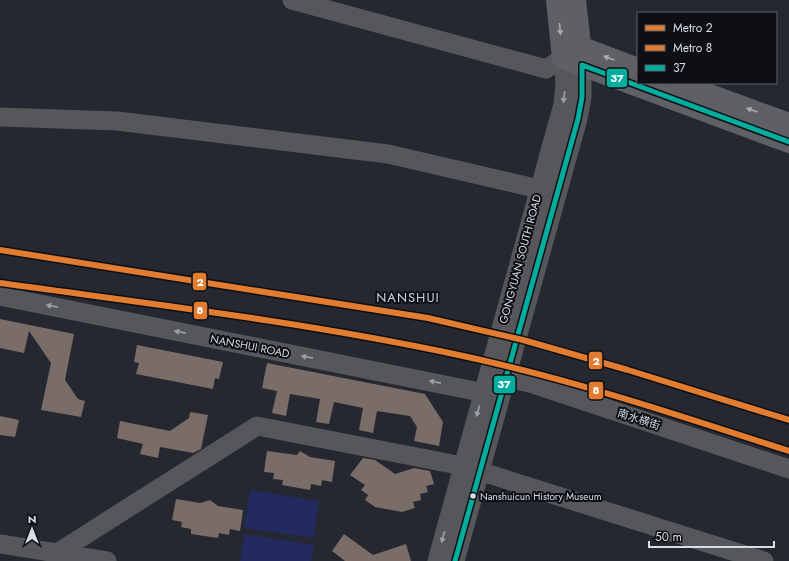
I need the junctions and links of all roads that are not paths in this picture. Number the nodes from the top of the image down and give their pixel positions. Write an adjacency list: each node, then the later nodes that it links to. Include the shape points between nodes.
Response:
1 (292, 0): 4 (street, via 546,69)
2 (557, 0): 4 (main road, GONGYUAN SOUTH ROAD, one-way to 4)
3 (575, 0): 4 (main road, GONGYUAN SOUTH ROAD)
4 (575, 57): 5 (main road, one-way to 4); 6 (main road); 12 (street, GONGYUAN SOUTH ROAD, one-way to 12, via 565,83 563,104); 14 (street, GONGYUAN SOUTH ROAD, via 582,96 578,119)
5 (637, 69)
6 (637, 82)
7 (643, 84): 11 (main road)
8 (680, 84): 10 (main road, one-way to 8)
9 (0, 117): 12 (street, via 117,122 388,154)
10 (789, 124)
11 (789, 142)
12 (539, 189): 14 (street, GONGYUAN SOUTH ROAD)
13 (0, 296): 15 (street, NANSHUI ROAD, one-way to 13)
14 (497, 374): 15 (street, GONGYUAN SOUTH ROAD); 16 (street, 南水横街)
15 (492, 394): 17 (street, GONGYUAN SOUTH ROAD)
16 (789, 468)
17 (471, 469): 19 (street, via 257,426); 20 (street); 22 (street, GONGYUAN SOUTH ROAD, one-way to 22); 23 (street, GONGYUAN SOUTH ROAD)
18 (0, 544): 19 (street)
19 (57, 553): 21 (street)
20 (761, 560)
21 (108, 561)
22 (437, 561)
23 (455, 561)

